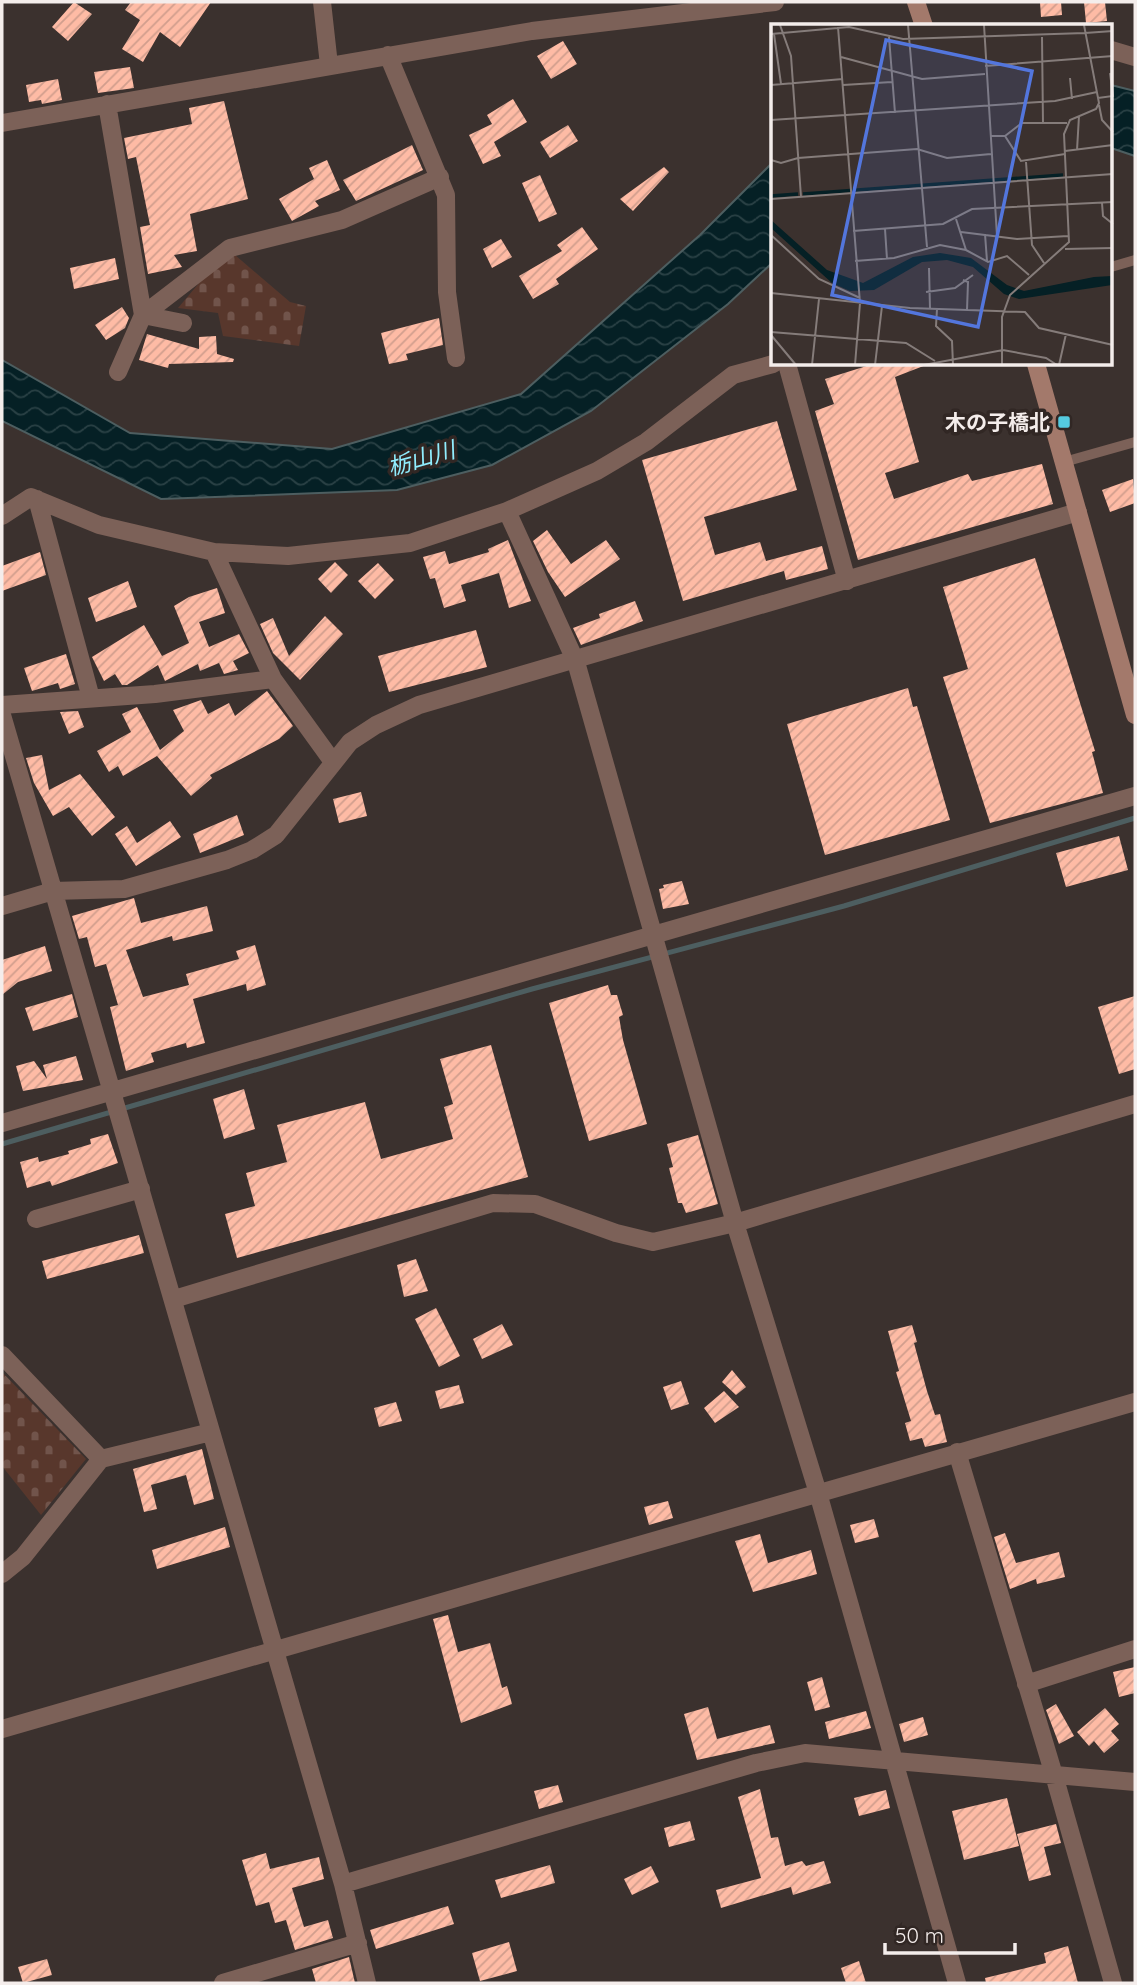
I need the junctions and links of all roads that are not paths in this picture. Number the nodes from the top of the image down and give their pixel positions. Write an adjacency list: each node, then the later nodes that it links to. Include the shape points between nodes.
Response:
1 (322, 2): 9 (street)
2 (775, 2): 4 (street)
3 (916, 2): 5 (street)
4 (748, 3): 7 (street)
5 (923, 24)
6 (1112, 50): 8 (street)
7 (388, 55): 9 (street); 12 (street)
8 (1135, 57)
9 (329, 65): 10 (street)
10 (107, 104): 11 (street); 15 (street)
11 (2, 123)
12 (440, 177): 15 (street, via 342,220 230,248); 17 (street, via 446,195 447,292)
13 (1135, 260): 14 (lane)
14 (1112, 267)
15 (143, 315): 16 (street); 21 (street)
16 (183, 323)
17 (456, 358)
18 (771, 365): 25 (street, via 733,375 646,442 597,471)
19 (789, 366): 29 (street)
20 (1037, 366): 23 (street)
21 (118, 372)
22 (1135, 442): 23 (lane)
23 (1064, 462): 26 (street)
24 (37, 499): 27 (street, via 31,497); 28 (street, via 99,525); 32 (street)
25 (507, 511): 28 (street, via 410,543 288,556); 30 (street)
26 (1078, 512): 29 (street); 35 (street)
27 (2, 516)
28 (214, 552): 31 (street)
29 (847, 581): 30 (street)
30 (576, 662): 36 (street, via 419,705 350,742); 40 (street)
31 (273, 679): 32 (street); 36 (street)
32 (91, 698): 33 (street)
33 (2, 705)
34 (2, 715): 38 (street)
35 (1135, 715)
36 (333, 762): 38 (street, via 276,835 252,850 124,889)
37 (1135, 796): 40 (street)
38 (52, 891): 39 (street); 41 (street)
39 (2, 906)
40 (656, 940): 41 (street); 46 (street)
41 (111, 1090): 43 (street); 44 (street)
42 (1135, 1104): 46 (street)
43 (2, 1123)
44 (141, 1189): 45 (street); 47 (street)
45 (36, 1219)
46 (735, 1223): 47 (street, via 653,1242 535,1204 493,1203); 53 (street)
47 (174, 1299): 50 (street)
48 (2, 1355): 52 (street)
49 (1135, 1402): 51 (street)
50 (211, 1432): 52 (street); 56 (street)
51 (957, 1452): 53 (street); 57 (street)
52 (101, 1459): 54 (street, via 23,1557)
53 (818, 1493): 56 (street); 59 (street)
54 (2, 1574)
55 (1135, 1649): 57 (street)
56 (276, 1650): 58 (street); 62 (street)
57 (1026, 1684): 60 (street)
58 (2, 1729)
59 (895, 1760): 60 (street); 62 (street, via 805,1754 756,1763); 66 (street)
60 (1054, 1775): 61 (street); 67 (street)
61 (1135, 1782)
62 (343, 1884): 63 (street)
63 (358, 1944): 64 (street); 65 (street)
64 (223, 1983)
65 (367, 1983)
66 (957, 1983)
67 (1113, 1983)

